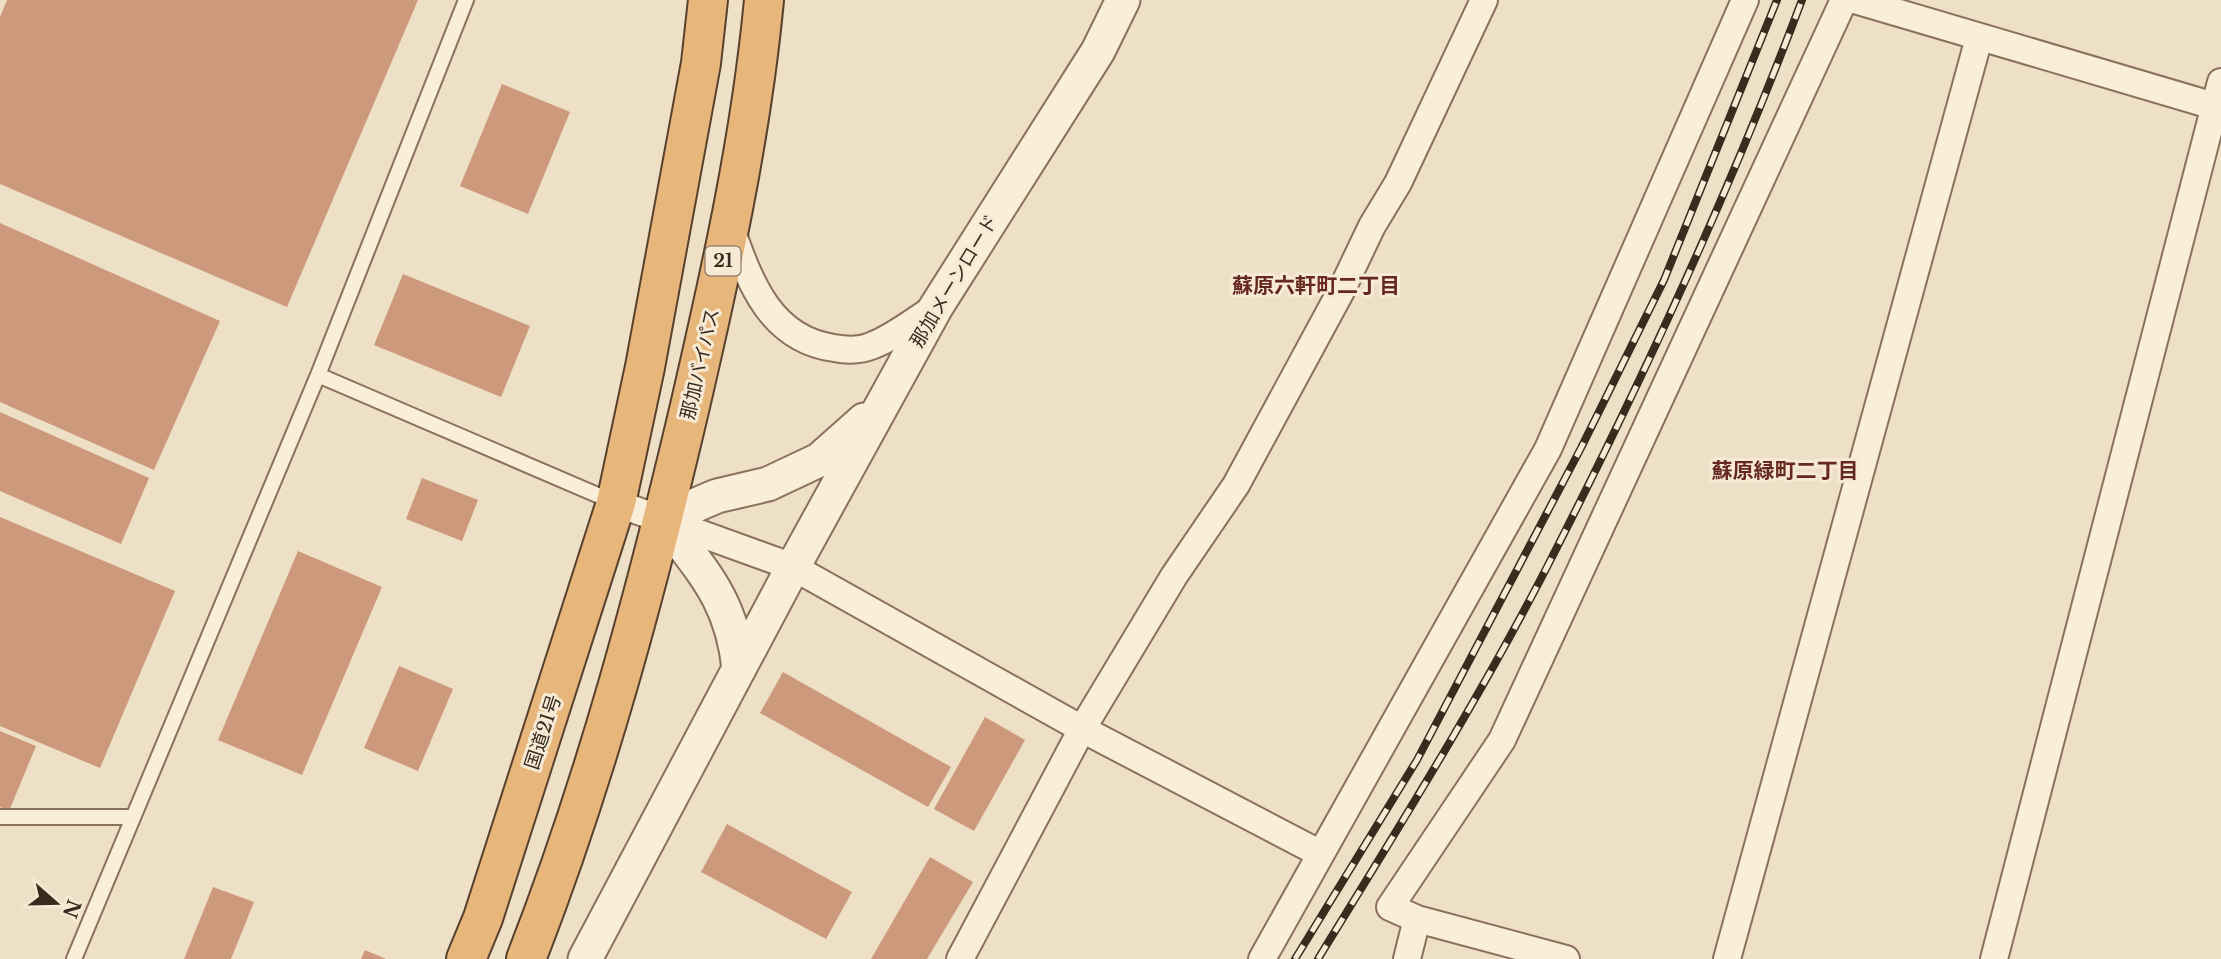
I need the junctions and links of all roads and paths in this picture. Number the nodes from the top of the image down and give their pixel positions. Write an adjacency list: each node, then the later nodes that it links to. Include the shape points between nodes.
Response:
1 (466, 0): 13 (lane)
2 (708, 0): 15 (highway, via 645,367)
3 (764, 0): 11 (highway, 那加バイパス / 21)
4 (1123, 0): 12 (street, 那加メーンロード, via 1098,51)
5 (1484, 0): 19 (street, via 1398,183 1236,485 1174,576)
6 (1745, 0): 22 (street, via 1548,449)
7 (1844, 0): 23 (street, via 1502,740 1390,907)
8 (1855, 0): 9 (street)
9 (1979, 38): 10 (street); 32 (street)
10 (2219, 99): 33 (street)
11 (731, 229): 12 (street, via 752,287 769,312 788,331 821,346 870,347); 16 (highway, 那加バイパス / 21)
12 (936, 307): 14 (street, 那加メーンロード)
13 (318, 375): 15 (lane); 21 (lane)
14 (896, 380): 16 (street, via 864,420 819,460 768,484 717,496); 17 (street, 那加メーンロード)
15 (616, 503): 16 (street); 25 (highway, 国道21号)
16 (663, 519): 17 (street); 18 (street, via 726,607); 26 (highway, 21, via 614,702)
17 (793, 567): 18 (street, 那加メーンロード); 19 (street)
18 (739, 669): 27 (street, 那加メーンロード)
19 (1082, 729): 22 (street); 28 (street)
20 (0, 817): 21 (lane)
21 (132, 817): 24 (lane)
22 (1321, 854): 29 (street)
23 (1417, 919): 30 (street); 31 (street)
24 (74, 959)
25 (466, 959)
26 (526, 959)
27 (585, 959)
28 (960, 959)
29 (1262, 959)
30 (1407, 959)
31 (1566, 959)
32 (1727, 959)
33 (1994, 959)

